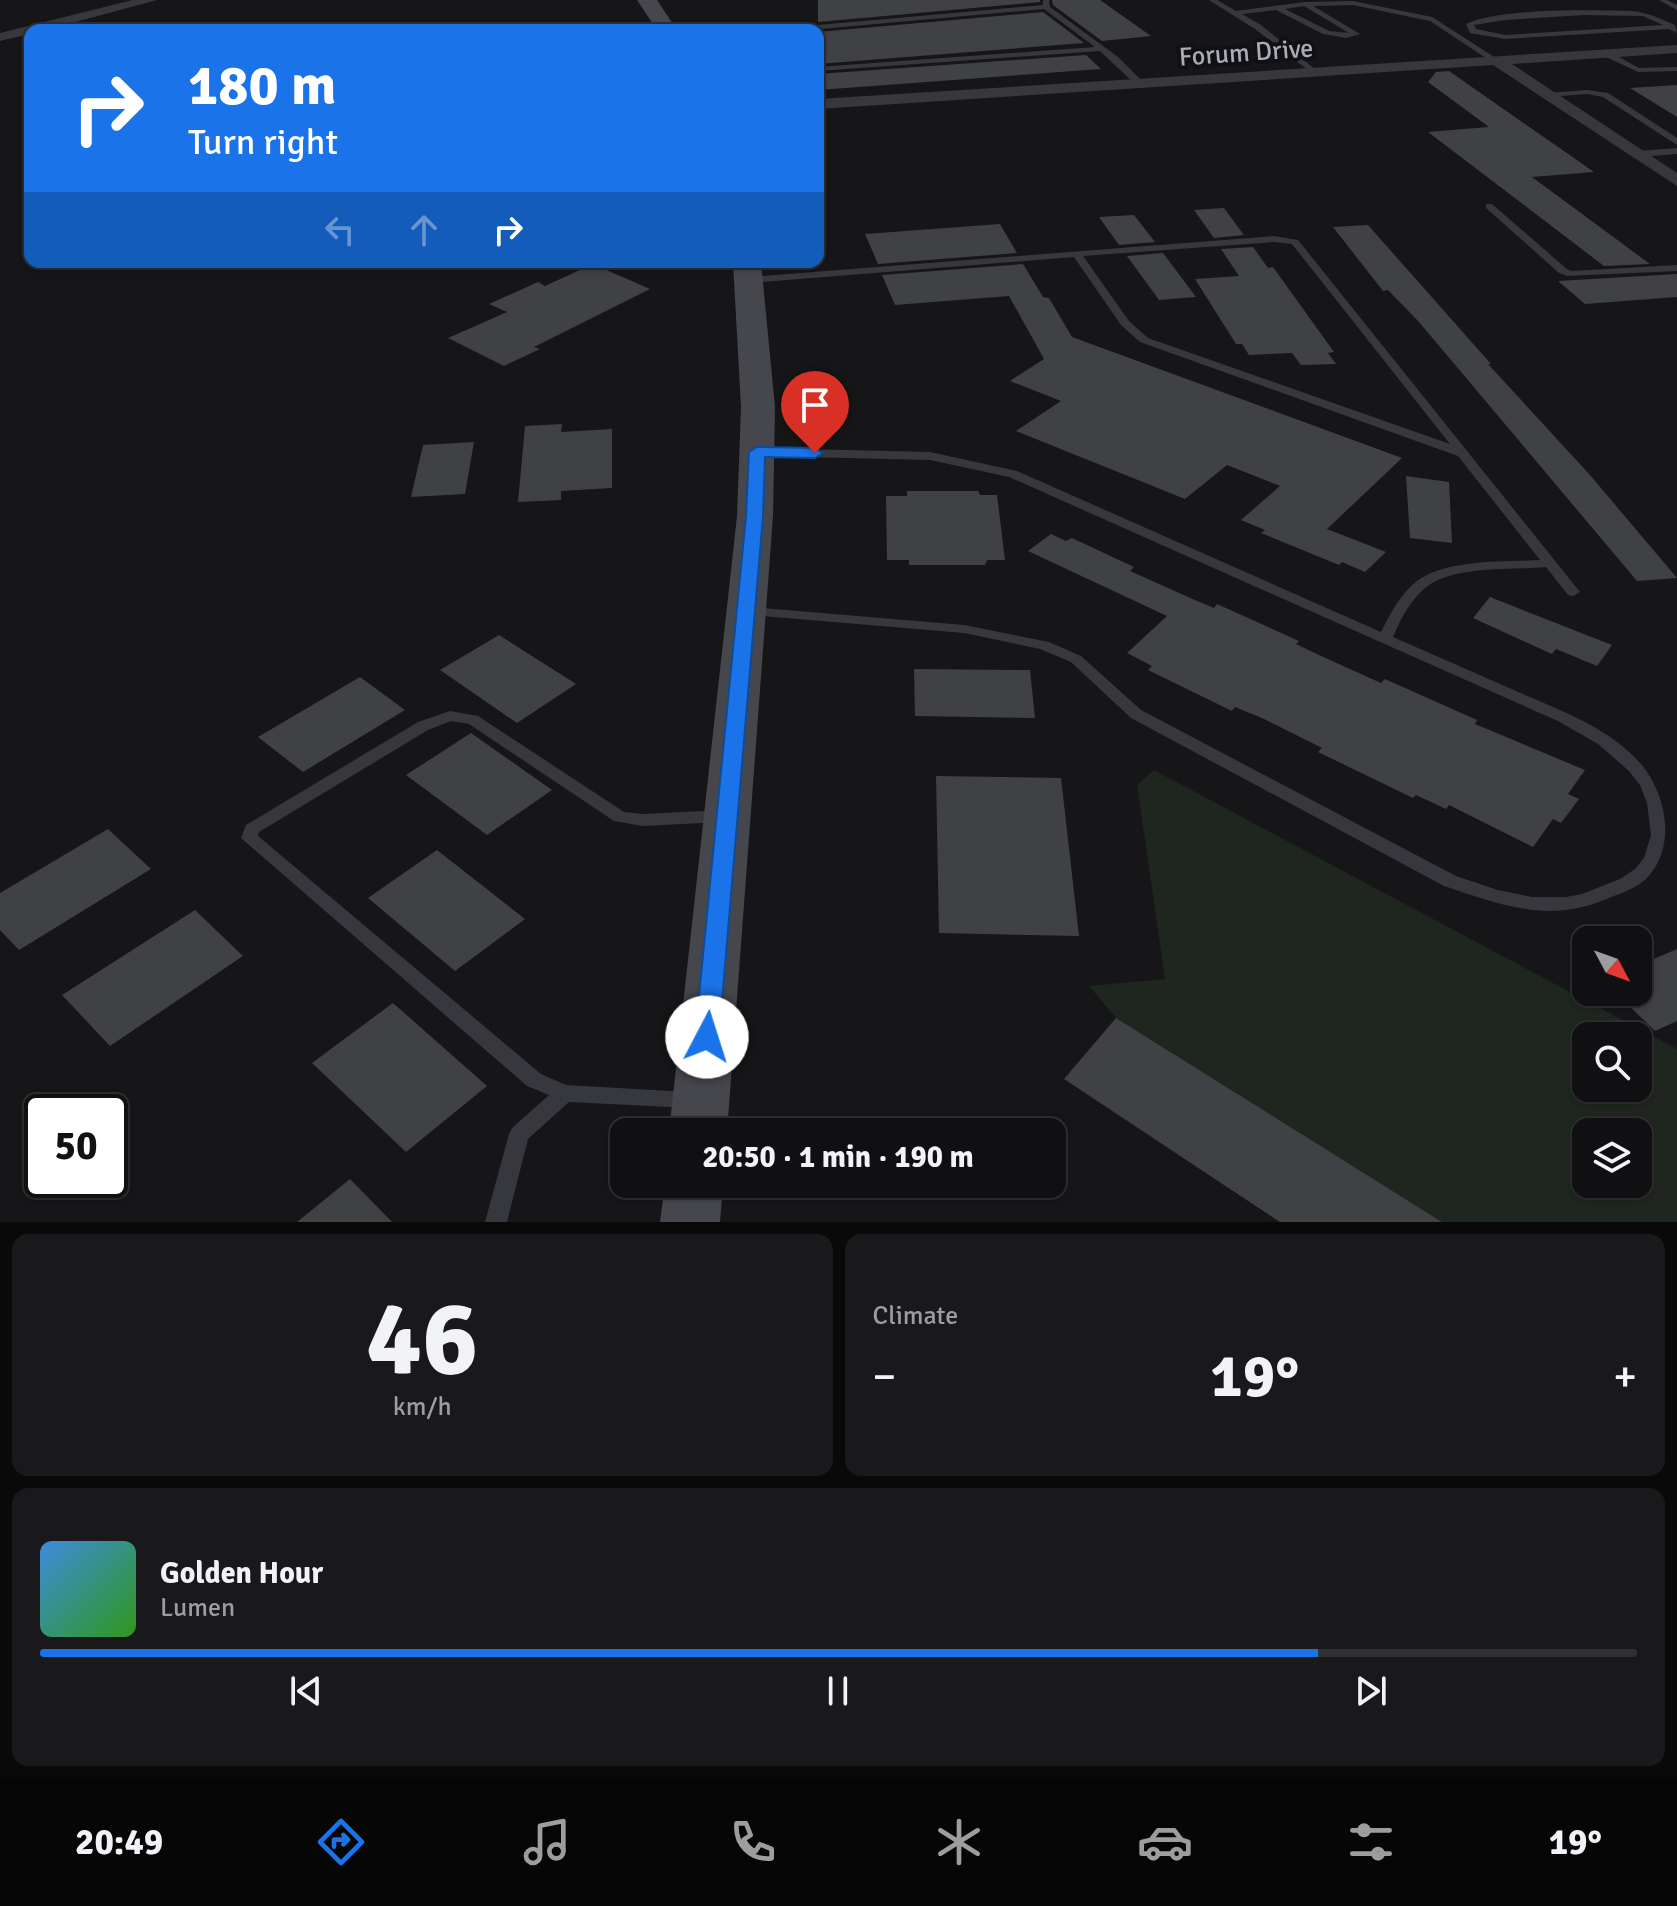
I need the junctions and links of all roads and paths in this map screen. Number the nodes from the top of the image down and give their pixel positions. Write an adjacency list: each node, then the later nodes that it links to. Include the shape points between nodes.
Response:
1 (150, 0): 10 (street)
2 (647, 0): 11 (main road)
3 (1212, 0): 9 (lane)
4 (1662, 0): 8 (lane)
5 (1046, 3): 12 (lane); 16 (lane)
6 (1305, 4): 7 (lane); 7 (lane, via 1356,34 1329,34); 19 (lane, via 1342,2 1432,19)
7 (1278, 8): 9 (lane)
8 (1677, 8)
9 (1236, 13): 22 (lane)
10 (53, 24)
11 (663, 24)
12 (824, 26)
13 (1674, 29): 13 (lane, via 1643,14 1612,12 1470,24 1473,31 1505,37)
14 (24, 31): 15 (street)
15 (0, 37)
16 (1101, 49): 20 (lane); 23 (lane)
17 (1677, 49): 18 (street, Forum Drive)
18 (1607, 54): 19 (street, Forum Drive); 21 (lane, via 1638,70)
19 (1495, 60): 22 (street, Forum Drive); 24 (street)
20 (824, 69)
21 (1677, 69)
22 (1313, 72): 23 (street, Forum Drive)
23 (1138, 82): 25 (street, Forum Drive)
24 (1547, 95): 26 (lane, via 1605,95); 28 (street)
25 (824, 104)
26 (1677, 142)
27 (1677, 151): 28 (lane)
28 (1638, 154): 29 (street)
29 (1677, 181)
30 (1489, 206): 34 (lane, via 1571,274)
31 (1077, 254): 32 (lane); 37 (lane, via 1125,323 1144,340); 37 (lane, via 1233,241 1295,242)
32 (824, 267)
33 (806, 268): 35 (lane)
34 (1677, 268)
35 (748, 271): 36 (main road)
36 (757, 452): 40 (main road); 41 (lane, via 930,456 1013,474)
37 (1463, 454): 38 (lane)
38 (1550, 563): 39 (lane); 41 (lane, via 1448,573 1424,582 1397,612)
39 (1573, 592)
40 (745, 611): 41 (lane, via 964,629 1044,645 1076,659 1136,714 1450,881 1493,896 1581,902 1638,879 1657,856 1661,816 1647,784 1628,760 1594,732); 42 (main road)
41 (1385, 639)
42 (727, 816): 43 (lane, via 620,817 473,720 450,716 371,755 252,829 249,838 411,978 534,1080); 44 (main road)
43 (565, 1093): 44 (lane); 46 (lane, via 519,1134)
44 (700, 1116)
45 (693, 1198): 47 (main road)
46 (496, 1222)
47 (690, 1222)

